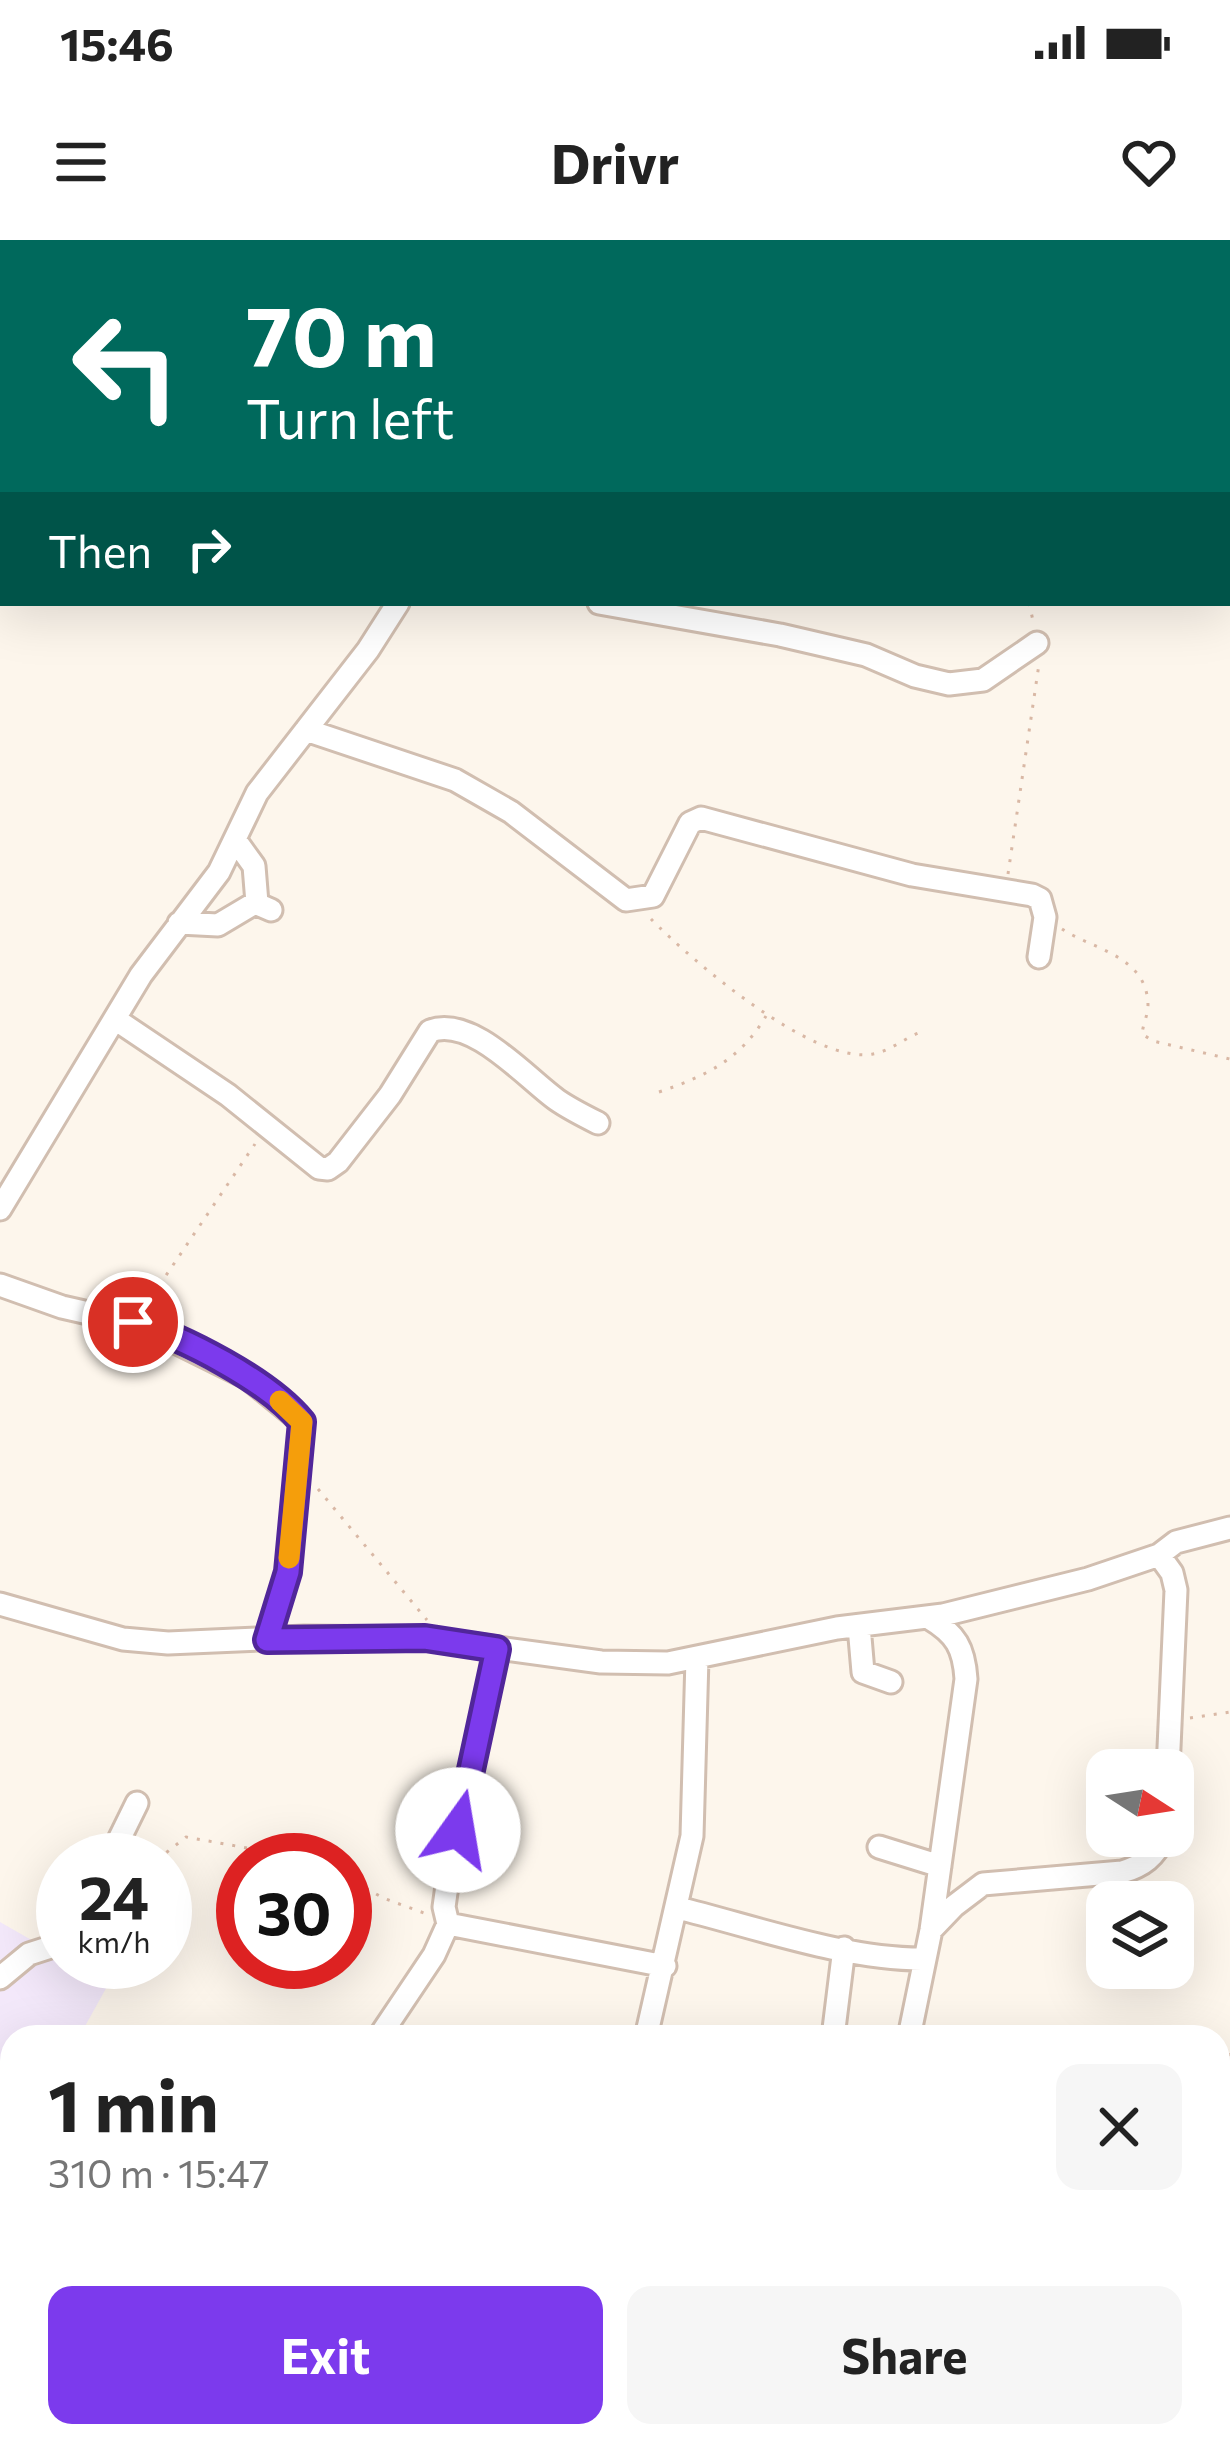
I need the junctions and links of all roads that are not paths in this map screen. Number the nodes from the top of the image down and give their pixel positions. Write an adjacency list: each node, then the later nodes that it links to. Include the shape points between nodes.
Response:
1 (396, 606): 4 (street)
2 (617, 606): 3 (street, via 780,634 949,684 982,680)
3 (1037, 643)
4 (306, 730): 5 (street, via 257,793); 7 (street, via 455,780 511,812 618,897 653,896 690,823 701,818 912,875 1040,898)
5 (236, 841): 6 (street); 6 (street, via 254,866 264,906 218,926)
6 (179, 923): 8 (street)
7 (1039, 957)
8 (115, 1019): 9 (street, via 319,1168 338,1162 430,1031 440,1028 466,1032); 10 (street)
9 (598, 1123)
10 (0, 1209)
11 (0, 1286): 17 (street, via 133,1322 199,1351 302,1422 288,1572)
12 (1230, 1528): 13 (street, via 1176,1542)
13 (1159, 1555): 15 (street); 21 (street, via 1176,1591)
14 (0, 1604): 17 (street, via 123,1639)
15 (929, 1618): 16 (street); 26 (street, via 960,1644 966,1679)
16 (859, 1626): 19 (street); 20 (street, via 863,1672)
17 (267, 1640): 18 (street, via 365,1636)
18 (497, 1649): 19 (street, via 601,1662); 28 (street, via 450,1864)
19 (697, 1658): 27 (street, via 692,1836)
20 (891, 1682)
21 (1168, 1749)
22 (137, 1804): 23 (street)
23 (122, 1833)
24 (879, 1847): 26 (street)
25 (1151, 1857): 29 (street, via 1122,1872 983,1884)
26 (940, 1866): 29 (street)
27 (678, 1908): 30 (street); 33 (street)
28 (447, 1921): 33 (street); 35 (street)
29 (931, 1930): 32 (street)
30 (844, 1948): 32 (street); 37 (street)
31 (36, 1952): 34 (street)
32 (925, 1959): 38 (street)
33 (665, 1966): 36 (street)
34 (0, 1978)
35 (387, 2025)
36 (649, 2025)
37 (834, 2025)
38 (911, 2025)

